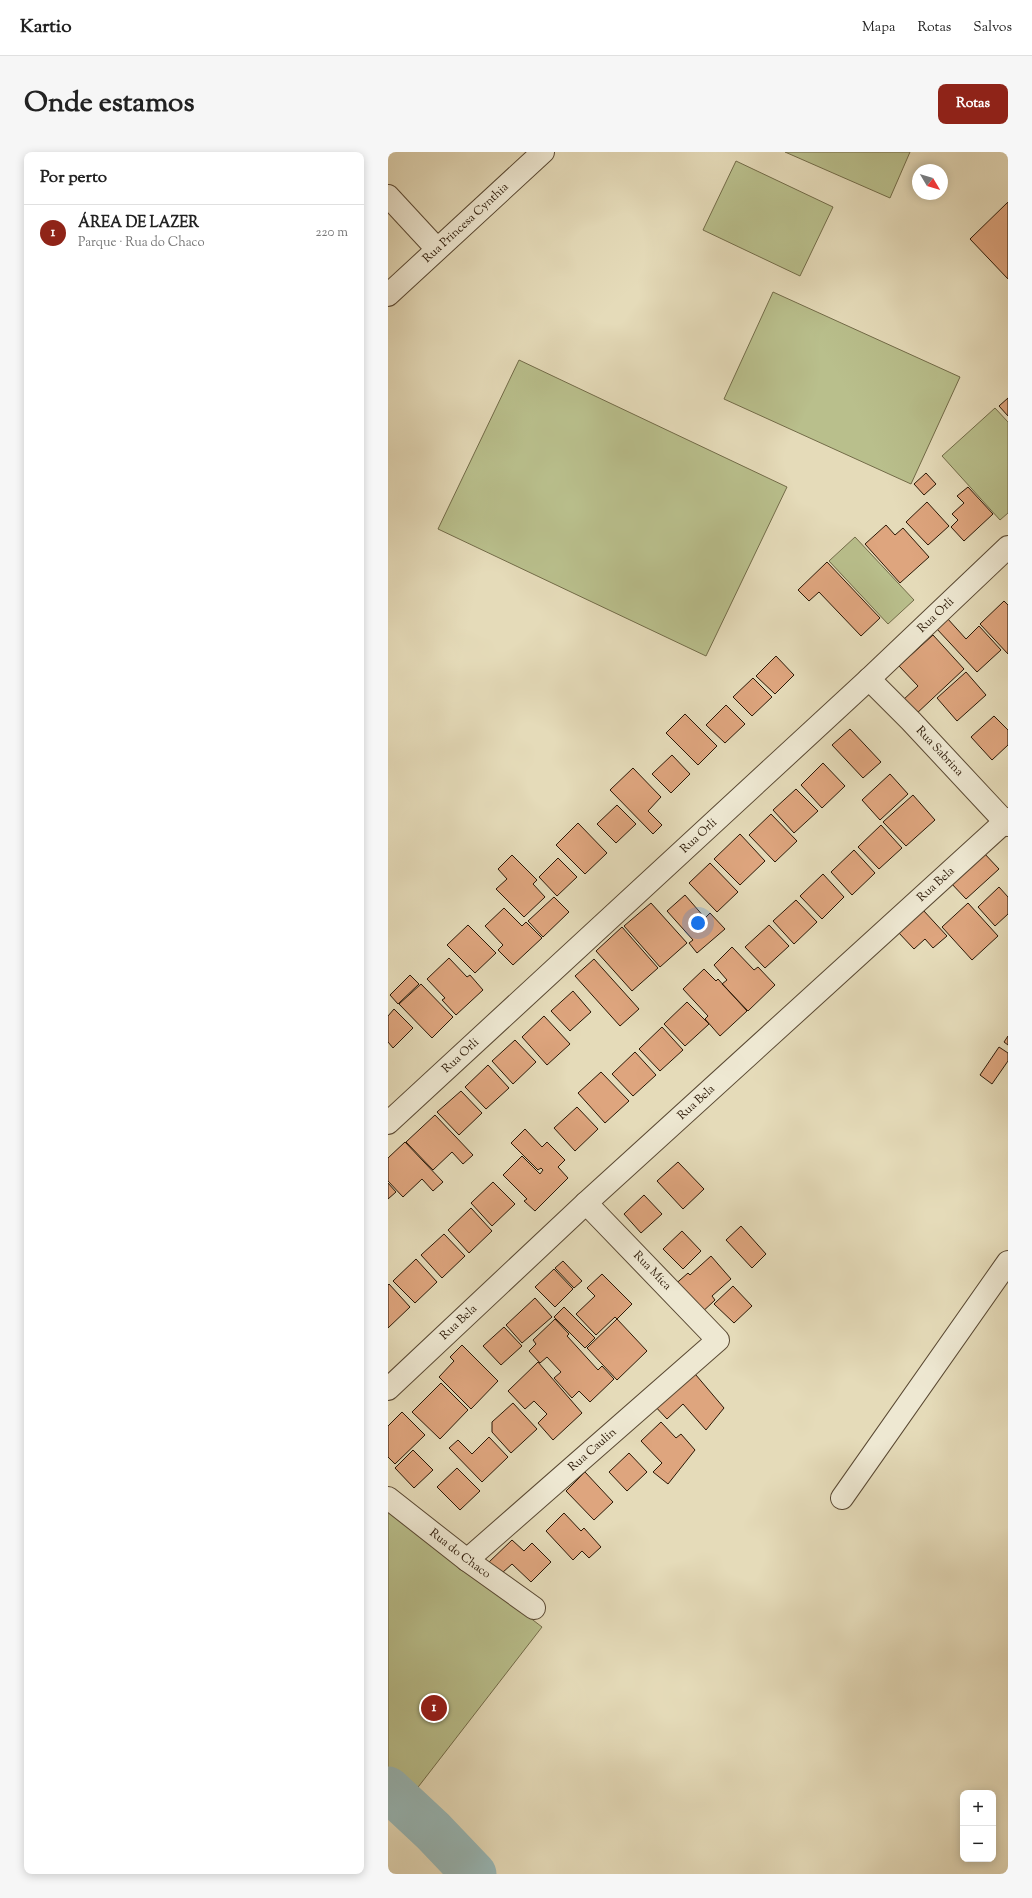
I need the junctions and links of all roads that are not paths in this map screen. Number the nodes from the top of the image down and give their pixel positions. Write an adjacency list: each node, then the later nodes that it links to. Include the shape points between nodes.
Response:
1 (543, 152): 3 (street, Rua Princesa Cynthia)
2 (388, 196): 3 (street)
3 (438, 249): 4 (street, Rua Princesa Cynthia)
4 (388, 294)
5 (1008, 547): 6 (street, Rua Orli)
6 (869, 679): 7 (street, Rua Sabrina); 8 (street, Rua Orli)
7 (1007, 822): 9 (street, Rua Bela)
8 (388, 1123)
9 (586, 1203): 11 (street, Rua Mica); 12 (street, Rua Bela)
10 (1007, 1268): 14 (street)
11 (718, 1340): 15 (street, Rua Caulin)
12 (388, 1389)
13 (388, 1498): 15 (street, Rua do Chaco)
14 (842, 1498)
15 (467, 1560): 16 (street, Rua do Chaco)
16 (534, 1608)

